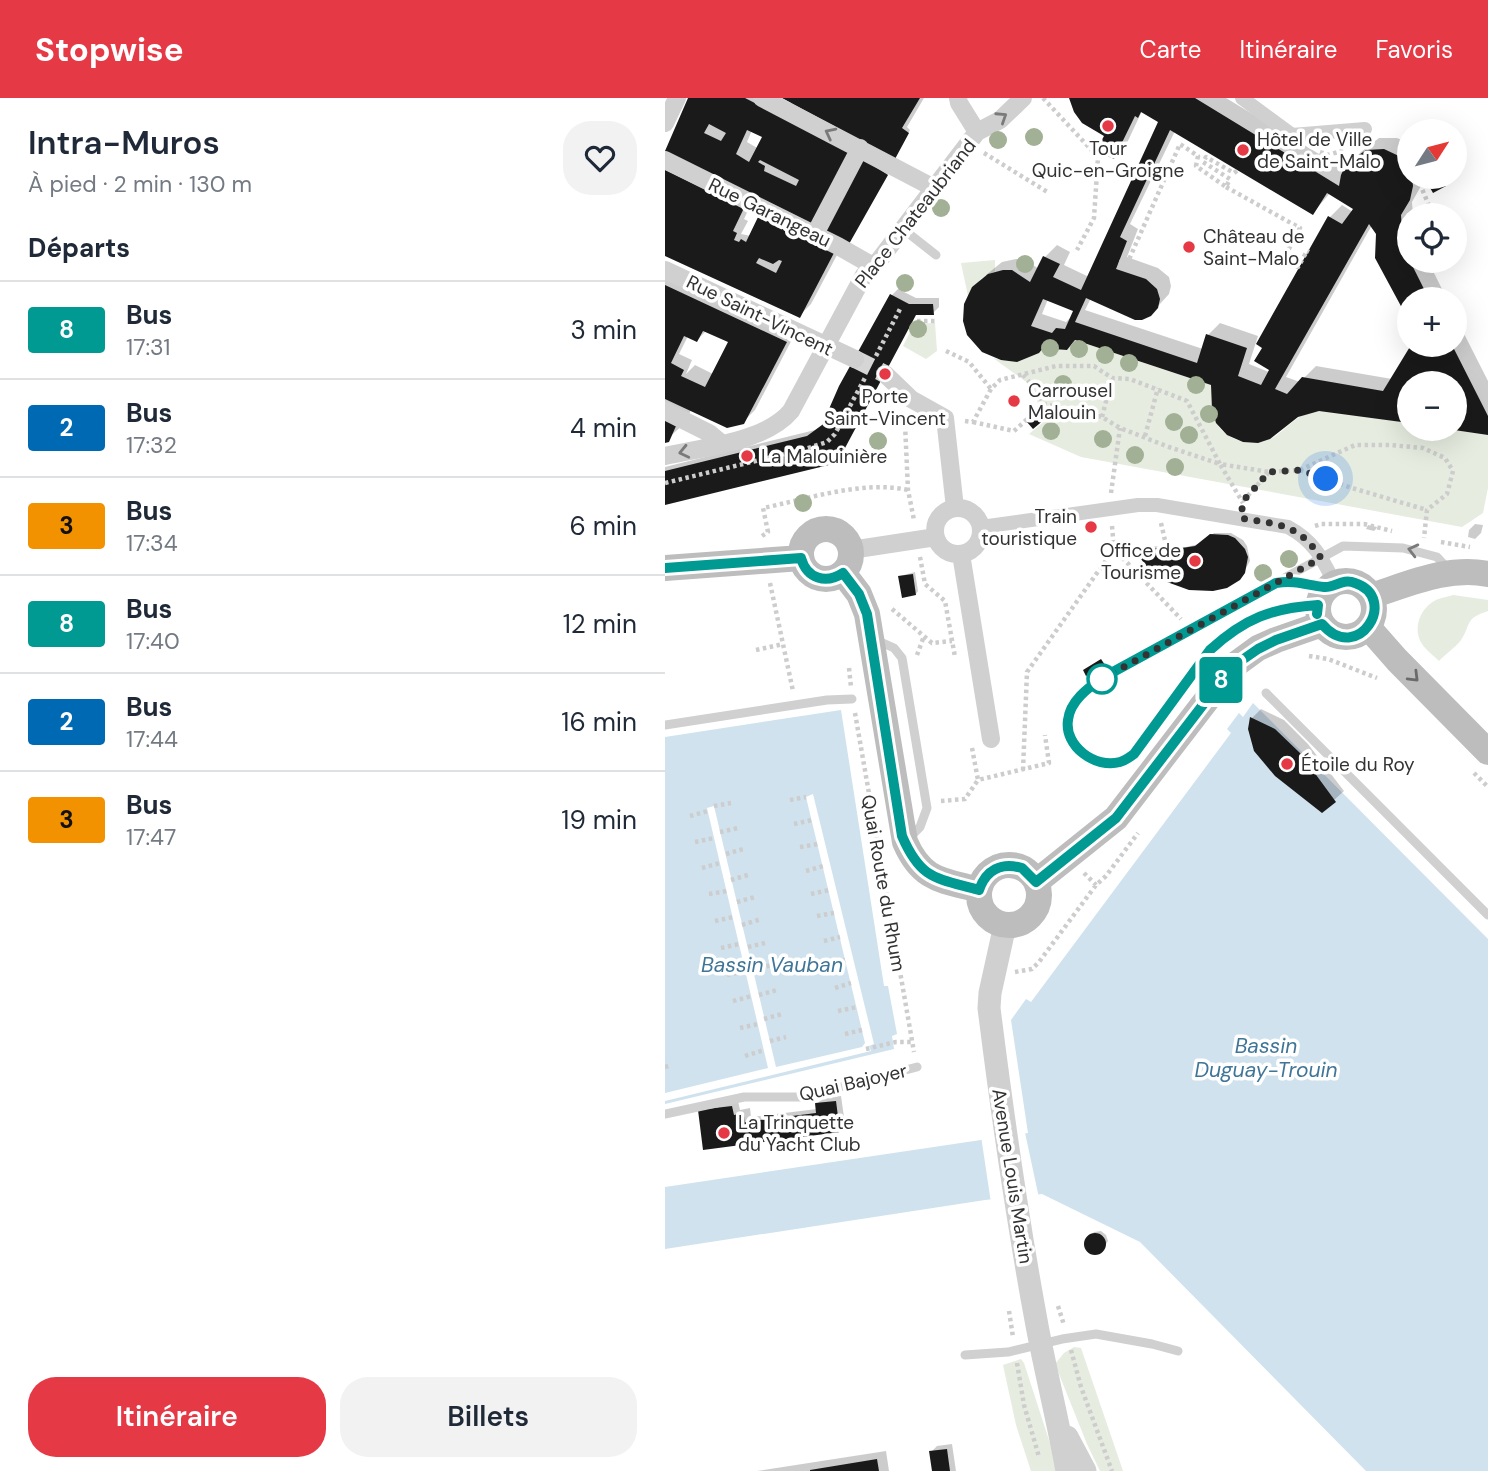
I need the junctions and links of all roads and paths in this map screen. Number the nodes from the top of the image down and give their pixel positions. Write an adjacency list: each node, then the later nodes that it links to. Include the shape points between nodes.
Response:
1 (677, 98): 7 (street)
2 (762, 98): 10 (street, one-way to 2)
3 (958, 98): 9 (street)
4 (1023, 98): 9 (street, Place Chateaubriand, one-way to 4)
5 (1043, 98): 18 (path, via 1098,158 1094,218)
6 (1242, 98): 8 (street, via 1292,135)
7 (665, 123)
8 (1366, 129)
9 (973, 138): 14 (street, Place Chateaubriand); 15 (path)
10 (860, 148): 14 (street); 17 (street)
11 (665, 160): 17 (street, Rue Garangeau)
12 (1236, 172): 13 (path, via 1206,157 1203,162 1230,179)
13 (1226, 187): 19 (path, via 1300,228 1284,258 1298,267); 21 (path, via 1196,166 1198,156 1180,144 1127,264)
14 (934, 188): 16 (street, Place Chateaubriand)
15 (1049, 193)
16 (903, 229): 20 (lane); 22 (street, Place Chateaubriand)
17 (815, 234): 22 (street, Rue Garangeau)
18 (1077, 250)
19 (1308, 251)
20 (936, 255)
21 (1119, 262)
22 (873, 266): 26 (street, Place Chateaubriand, via 857,285)
23 (665, 270): 26 (street, Rue Saint-Vincent)
24 (917, 321): 25 (path)
25 (935, 321)
26 (826, 345): 28 (street, Rue Saint-Vincent); 41 (street, Place Chateaubriand, via 791,411 776,426)
27 (946, 351): 33 (path, via 969,362)
28 (855, 359)
29 (885, 374): 37 (street, via 911,399)
30 (1023, 375): 31 (path, via 1056,366 1094,366); 33 (path, via 1000,380); 34 (path)
31 (1112, 378): 32 (path); 36 (path)
32 (1158, 388): 40 (path); 43 (path, via 1187,401)
33 (991, 389): 38 (path)
34 (1044, 404): 36 (path); 38 (path, via 1014,431)
35 (665, 411): 41 (street)
36 (1102, 417): 39 (path)
37 (945, 418): 38 (path); 49 (street)
38 (973, 422)
39 (1120, 428): 40 (path); 50 (path)
40 (1145, 436): 43 (path)
41 (721, 443): 42 (street, Place Chateaubriand, one-way to 42)
42 (665, 456)
43 (1220, 464): 45 (path); 47 (path)
44 (1300, 470): 45 (path); 51 (path); 51 (path, via 1356,445 1423,448 1445,458 1453,471 1447,494)
45 (1269, 472): 47 (path)
46 (908, 490): 55 (path, via 865,488 763,508 768,533)
47 (1243, 501): 52 (path)
48 (1157, 505): 50 (street); 52 (street); 58 (path)
49 (955, 508): 53 (street, via 974,515); 54 (street, via 939,519)
50 (1110, 509): 53 (street); 57 (path)
51 (1427, 510): 56 (path, via 1423,542 1448,541)
52 (1241, 518): 61 (street, via 1288,527 1303,535)
53 (981, 527): 59 (street, via 976,545)
54 (936, 537): 59 (street, via 942,548); 62 (street)
55 (762, 540)
56 (1475, 548)
57 (1114, 549): 71 (path); 86 (path, via 1027,671)
58 (1167, 549)
59 (961, 554): 83 (street)
60 (801, 558): 62 (main road, via 814,576 829,579); 62 (main road, via 803,543 821,529 837,531 848,542); 63 (main road)
61 (1321, 558): 64 (lane, one-way to 61, via 1437,557 1403,548 1343,546); 67 (lane); 69 (street)
62 (847, 561): 112 (main road, via 867,614 905,842 919,868 936,878)
63 (665, 568)
64 (1450, 571): 65 (main road); 68 (main road)
65 (1488, 574)
66 (770, 582): 74 (path)
67 (1276, 583): 69 (lane, via 1301,581); 69 (lane, via 1086,690 1068,719 1068,733 1076,748 1105,763 1134,754 1224,637 1276,610)
68 (1371, 596): 69 (main road, via 1351,582); 72 (main road, via 1374,612)
69 (1326, 600): 72 (main road, via 1328,631 1344,638); 110 (main road, via 1232,667 1116,818)
70 (892, 608): 73 (path, via 932,643)
71 (1183, 622)
72 (1368, 627): 85 (main road, one-way to 85)
73 (952, 641)
74 (783, 644): 75 (path); 80 (path)
75 (756, 650)
76 (1305, 656): 77 (path, via 1328,659)
77 (1377, 678)
78 (1266, 693): 119 (lane)
79 (852, 699): 80 (lane); 155 (path, Quai Route du Rhum)
80 (796, 705): 81 (lane)
81 (665, 725)
82 (1045, 735): 84 (path)
83 (991, 739)
84 (1047, 748)
85 (1488, 752)
86 (1023, 770)
87 (806, 797): 88 (path)
88 (790, 800)
89 (731, 803): 90 (path)
90 (714, 806)
91 (708, 811): 92 (path)
92 (690, 816)
93 (812, 820): 94 (path)
94 (794, 824)
95 (738, 828): 96 (path)
96 (720, 832)
97 (714, 838): 98 (path)
98 (695, 842)
99 (818, 844): 100 (path)
100 (800, 847)
101 (743, 849): 102 (path)
102 (726, 854)
103 (720, 863): 105 (path)
104 (823, 866): 107 (path)
105 (702, 868)
106 (1079, 869): 137 (path, via 1096,885 1087,899 1032,969)
107 (806, 871)
108 (751, 874): 109 (path)
109 (731, 880)
110 (1036, 882): 112 (main road, via 1022,868 1002,866 987,875); 125 (main road, via 1038,900 1030,916)
111 (829, 890): 115 (path)
112 (979, 890): 125 (main road, via 982,909)
113 (727, 891): 114 (path)
114 (709, 894)
115 (811, 894)
116 (755, 897): 117 (path)
117 (737, 902)
118 (834, 913): 120 (path)
119 (1488, 915)
120 (817, 916)
121 (733, 917): 123 (path)
122 (761, 919): 124 (path)
123 (715, 921)
124 (742, 925)
125 (1005, 925): 161 (street, Avenue Louis Martin, via 989,1008)
126 (840, 937): 127 (path)
127 (824, 941)
128 (765, 943): 130 (path)
129 (739, 944): 131 (path)
130 (748, 947)
131 (721, 948)
132 (845, 960): 133 (path)
133 (828, 964)
134 (771, 965): 135 (path)
135 (753, 970)
136 (745, 971): 138 (path)
137 (1010, 973)
138 (727, 975)
139 (851, 983): 140 (path)
140 (835, 988)
141 (777, 990): 142 (path)
142 (759, 995)
143 (751, 996): 144 (path)
144 (733, 1001)
145 (857, 1007): 146 (path)
146 (838, 1011)
147 (782, 1014): 148 (path)
148 (764, 1019)
149 (758, 1024): 150 (path)
150 (740, 1028)
151 (862, 1030): 152 (path)
152 (845, 1034)
153 (786, 1037): 154 (path)
154 (770, 1041)
155 (912, 1042): 156 (path); 159 (path, Quai Route du Rhum)
156 (866, 1049)
157 (764, 1050): 158 (path)
158 (745, 1056)
159 (917, 1067): 160 (lane, Quai Bajoyer, via 803,1097 744,1097)
160 (665, 1114)
161 (1041, 1344): 162 (lane, via 1096,1334); 163 (lane, via 1008,1352); 164 (street, Avenue Louis Martin)
162 (1178, 1352)
163 (965, 1354)
164 (1060, 1425): 165 (street, Avenue Louis Martin); 166 (street, Avenue Louis Martin)
165 (1067, 1471)
166 (1086, 1471)

